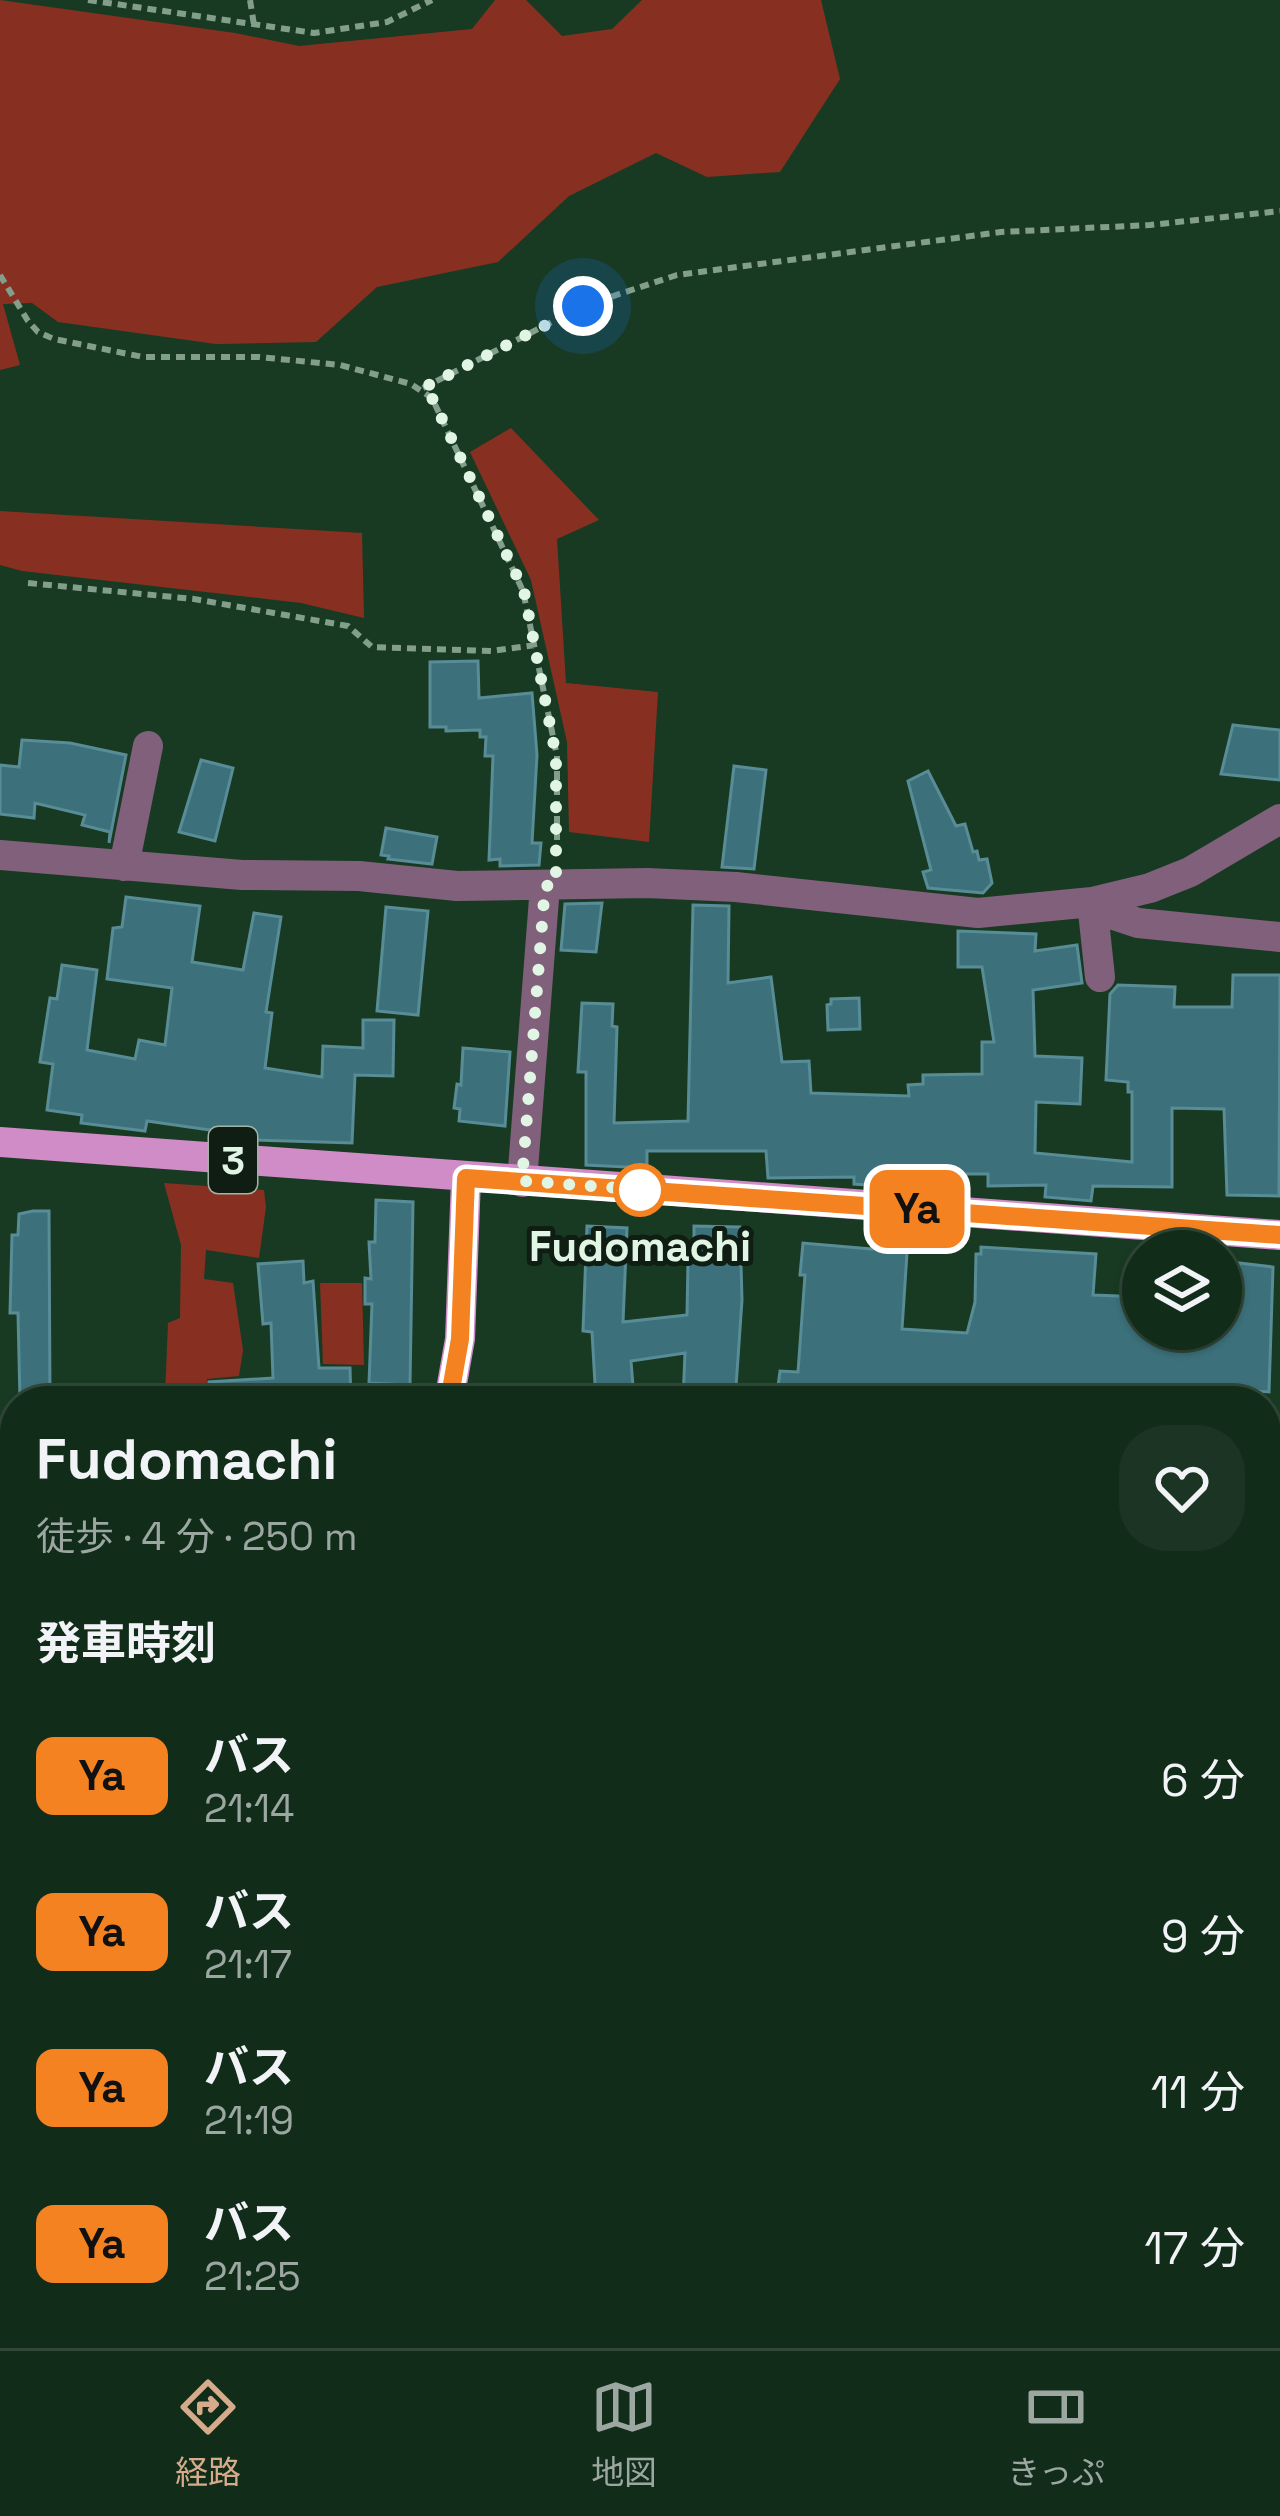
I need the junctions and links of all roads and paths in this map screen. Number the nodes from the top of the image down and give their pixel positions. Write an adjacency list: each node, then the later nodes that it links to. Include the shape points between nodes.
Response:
1 (88, 0): 4 (path)
2 (250, 0): 4 (path)
3 (432, 0): 4 (path, via 356,29)
4 (254, 25)
5 (1280, 211): 7 (path, via 1001,232 676,274 583,306)
6 (0, 275): 7 (path, via 38,332 53,339 143,357 340,365)
7 (423, 388): 9 (path, via 524,591)
8 (28, 583): 9 (path, via 194,599 348,626 372,647)
9 (535, 645): 14 (path, via 556,756)
10 (148, 746): 13 (street)
11 (1280, 819): 15 (street, via 1190,872)
12 (0, 855): 13 (street)
13 (124, 866): 14 (street)
14 (550, 886): 15 (street, via 736,887 978,913); 20 (street)
15 (1092, 905): 16 (street, via 1138,922); 17 (street)
16 (1280, 937)
17 (1100, 977)
18 (0, 1142): 19 (main road, 3)
19 (466, 1178): 20 (main road, 3); 22 (main road)
20 (522, 1181): 21 (main road, 3)
21 (1280, 1235)
22 (451, 1386)

